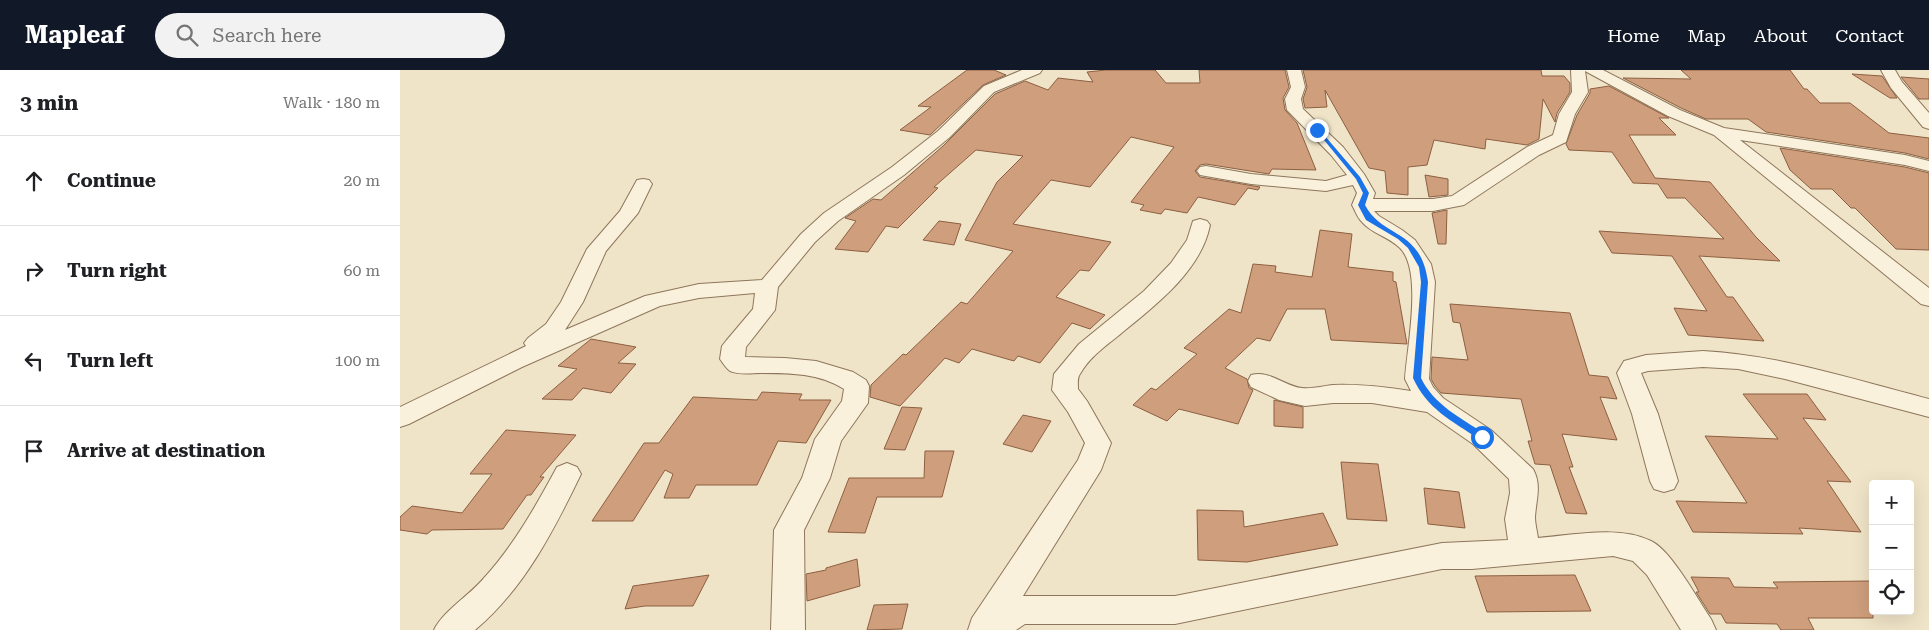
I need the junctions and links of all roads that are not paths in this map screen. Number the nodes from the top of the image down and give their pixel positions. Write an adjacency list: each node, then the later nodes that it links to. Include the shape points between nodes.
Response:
1 (1034, 70): 14 (street, via 989,89 944,134 898,171 831,217 808,238)
2 (1294, 70): 10 (street, via 1298,87 1293,99 1295,110 1317,130)
3 (1578, 70): 12 (street, via 1580,92 1567,114 1560,138 1533,151 1457,201 1434,205)
4 (1592, 70): 7 (street)
5 (1888, 70): 6 (street, via 1895,86 1920,110)
6 (1929, 124)
7 (1720, 132): 8 (street); 15 (street)
8 (1929, 166)
9 (1206, 171): 10 (street, via 1326,186)
10 (1358, 178): 12 (street, via 1366,193)
11 (643, 184): 16 (street, via 628,213 597,249 572,302 554,330)
12 (1361, 205): 18 (street, via 1368,218 1411,246 1422,267 1424,282 1417,378)
13 (1200, 225): 26 (street, via 1197,240 1179,267 1152,296 1087,350 1066,374 1065,390 1098,443 1091,463)
14 (768, 286): 16 (street, via 699,291 653,301); 25 (street, via 764,310 734,346 732,359 739,365 808,367 833,372 857,386 855,403 828,439 816,478 790,530)
15 (1929, 299)
16 (513, 361): 20 (street)
17 (1260, 381): 18 (street, via 1288,394 1305,397 1372,394)
18 (1434, 404): 23 (street, via 1482,437 1523,476 1520,520)
19 (1929, 408): 22 (street, via 1738,361 1646,362 1633,367 1628,373 1645,414)
20 (400, 418)
21 (567, 474): 24 (street, via 545,518 497,588)
22 (1664, 481)
23 (1525, 550): 27 (street, via 1442,556 1175,610 1020,610); 28 (street, via 1613,544 1642,550 1658,566)
24 (450, 630)
25 (788, 630)
26 (983, 630)
27 (987, 630)
28 (1699, 630)

